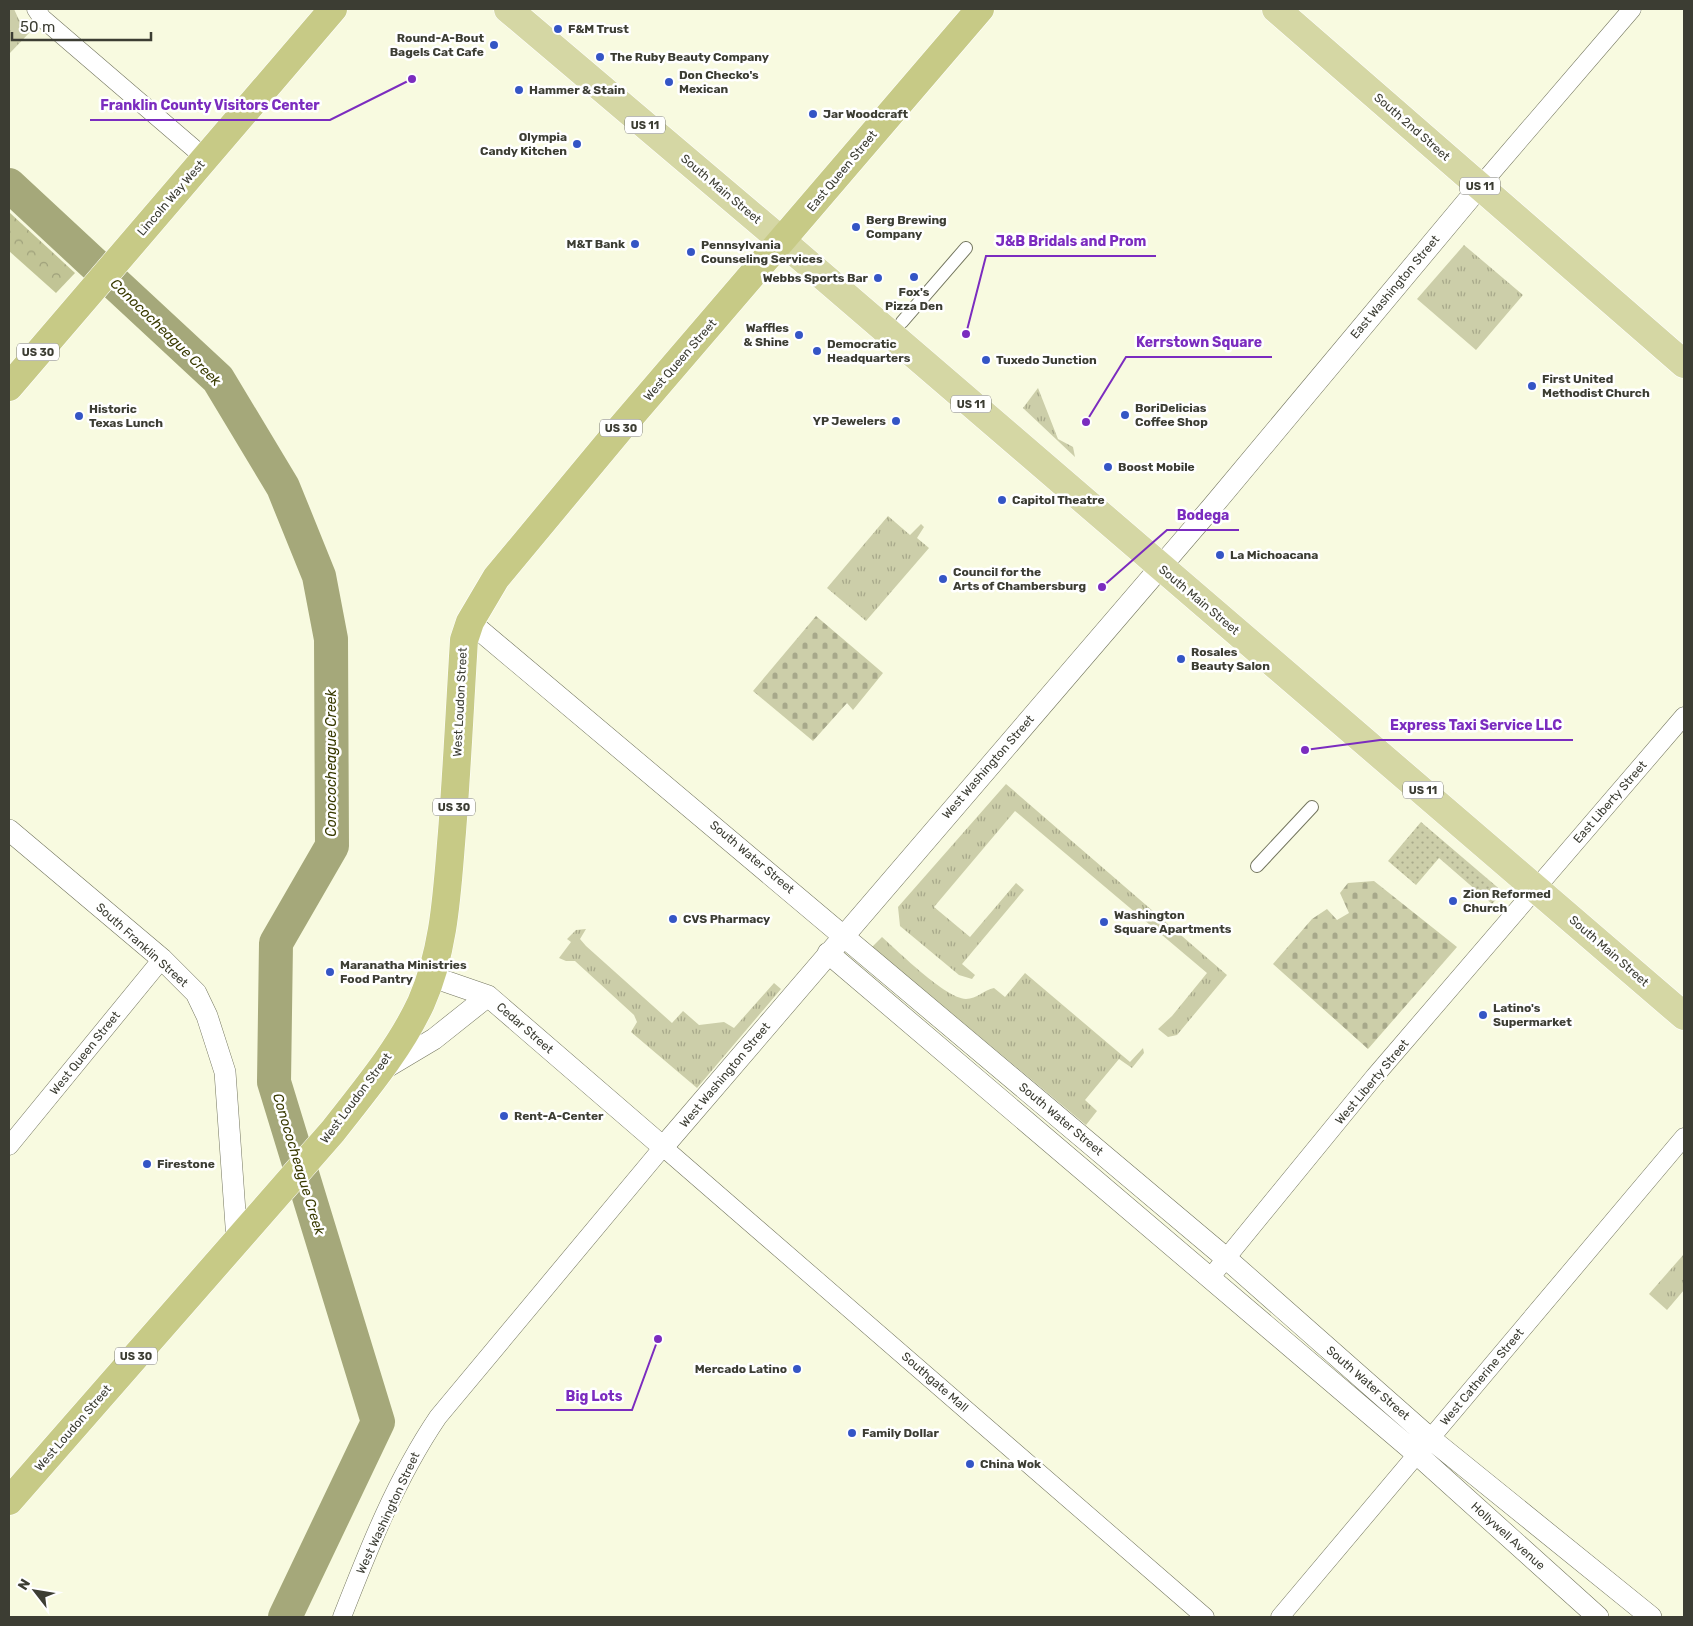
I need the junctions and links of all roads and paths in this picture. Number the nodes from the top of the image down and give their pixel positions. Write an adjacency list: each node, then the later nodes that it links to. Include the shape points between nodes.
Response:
1 (36, 9): 7 (street, via 42,18)
2 (333, 9): 7 (highway, Lincoln Way West / US 30)
3 (508, 9): 9 (main road, South Main Street / US 11)
4 (980, 9): 9 (highway, East Queen Street / US 30)
5 (1276, 9): 8 (main road, South 2nd Street / US 11)
6 (1632, 9): 8 (street, East Washington Street)
7 (205, 158): 13 (highway, Lincoln Way West / US 30)
8 (1480, 186): 12 (main road, South 2nd Street / US 11); 14 (street, East Washington Street)
9 (782, 241): 14 (main road, South Main Street / US 11); 15 (highway, West Queen Street / US 30, via 496,578)
10 (966, 248): 11 (street)
11 (902, 322)
12 (1684, 364)
13 (9, 387)
14 (1160, 566): 20 (main road, South Main Street / US 11); 21 (street, West Washington Street)
15 (470, 622): 21 (street, South Water Street); 24 (highway, West Loudon Street / US 30, via 464,640 446,906)
16 (1684, 716): 20 (street, East Liberty Street)
17 (1312, 807): 19 (street)
18 (9, 830): 23 (street, South Franklin Street)
19 (1257, 866)
20 (1536, 888): 26 (main road, South Main Street / US 11); 32 (street, West Liberty Street, via 1376,1076)
21 (844, 934): 22 (street, West Washington Street); 32 (street, South Water Street)
22 (828, 953): 30 (street, West Washington Street); 33 (street, South Water Street)
23 (162, 959): 29 (street, West Queen Street); 31 (street, South Franklin Street, via 196,993 225,1072)
24 (430, 976): 25 (street); 27 (highway, West Loudon Street / US 30, via 403,1036)
25 (488, 996): 27 (street, Cedar Street, via 434,1039); 30 (street, Cedar Street)
26 (1684, 1016)
27 (378, 1073): 31 (highway, West Loudon Street / US 30, via 333,1131)
28 (1684, 1137): 34 (street, West Catherine Street)
29 (9, 1146)
30 (663, 1147): 36 (street, West Washington Street, via 438,1417 409,1463 370,1544); 37 (street, Southgate Mall)
31 (237, 1240): 35 (highway, West Loudon Street / US 30)
32 (1227, 1259): 33 (street, West Liberty Street); 34 (street, South Water Street)
33 (1210, 1278): 34 (street, South Water Street)
34 (1425, 1447): 38 (street, West Catherine Street); 39 (street, Hollywell Avenue); 40 (street, South Water Street)
35 (9, 1501)
36 (342, 1617)
37 (1205, 1617)
38 (1280, 1617)
39 (1598, 1617)
40 (1651, 1617)

